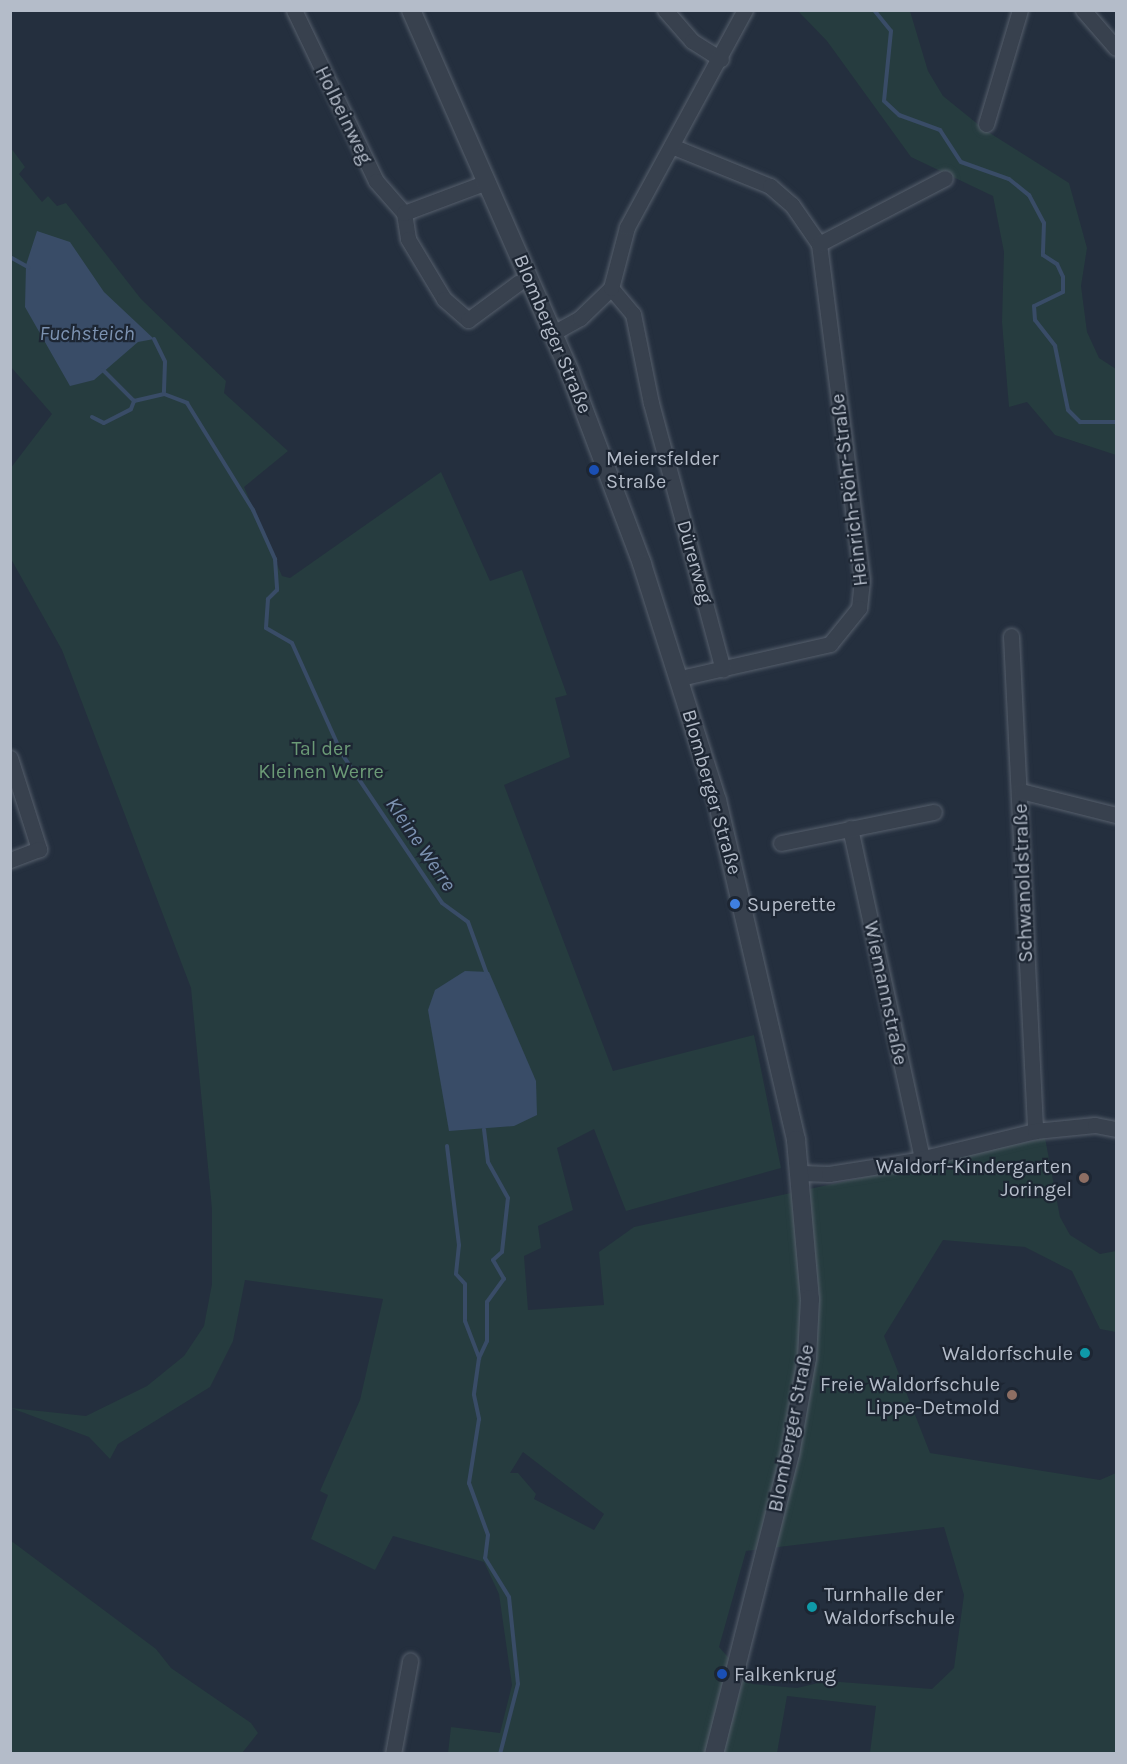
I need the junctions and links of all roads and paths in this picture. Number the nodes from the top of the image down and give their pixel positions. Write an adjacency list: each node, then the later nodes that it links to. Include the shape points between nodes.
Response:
1 (294, 10): 13 (street, Holbeinweg, via 376,181)
2 (411, 10): 12 (street, Blomberger Straße)
3 (665, 10): 8 (street, via 692,41)
4 (745, 10): 8 (street)
5 (1020, 10): 9 (street)
6 (1083, 10): 7 (street)
7 (1116, 45)
8 (721, 59): 10 (street)
9 (986, 124)
10 (674, 147): 14 (street, Heinrich-Röhr-Straße, via 770,186 792,205); 16 (street, via 627,227)
11 (945, 178): 14 (street)
12 (487, 182): 13 (street); 17 (street, Blomberger Straße)
13 (404, 213): 15 (street, via 408,239 430,282 468,320)
14 (819, 244): 19 (street, Heinrich-Röhr-Straße, via 856,526 859,608 830,644)
15 (518, 283)
16 (611, 288): 17 (street, via 580,318); 19 (street, Dürerweg, via 633,314 651,403)
17 (553, 333): 20 (street, Blomberger Straße, via 607,466)
18 (1011, 636): 22 (street, Schwanoldstraße)
19 (723, 669): 20 (street, Heinrich-Röhr-Straße)
20 (680, 678): 31 (street, Blomberger Straße, via 745,910)
21 (10, 758): 27 (street, via 39,849)
22 (1021, 791): 24 (street); 29 (street, Schwanoldstraße)
23 (934, 812): 25 (street)
24 (1116, 815)
25 (850, 828): 26 (street); 30 (street, Wiemannstraße)
26 (781, 843)
27 (10, 860)
28 (1116, 1129): 29 (street, via 1095,1125)
29 (1035, 1131): 30 (street)
30 (922, 1158): 31 (street, via 829,1174)
31 (801, 1173): 34 (street, Blomberger Straße, via 810,1299 807,1358 790,1454)
32 (410, 1661): 33 (street)
33 (393, 1754)
34 (714, 1754)

